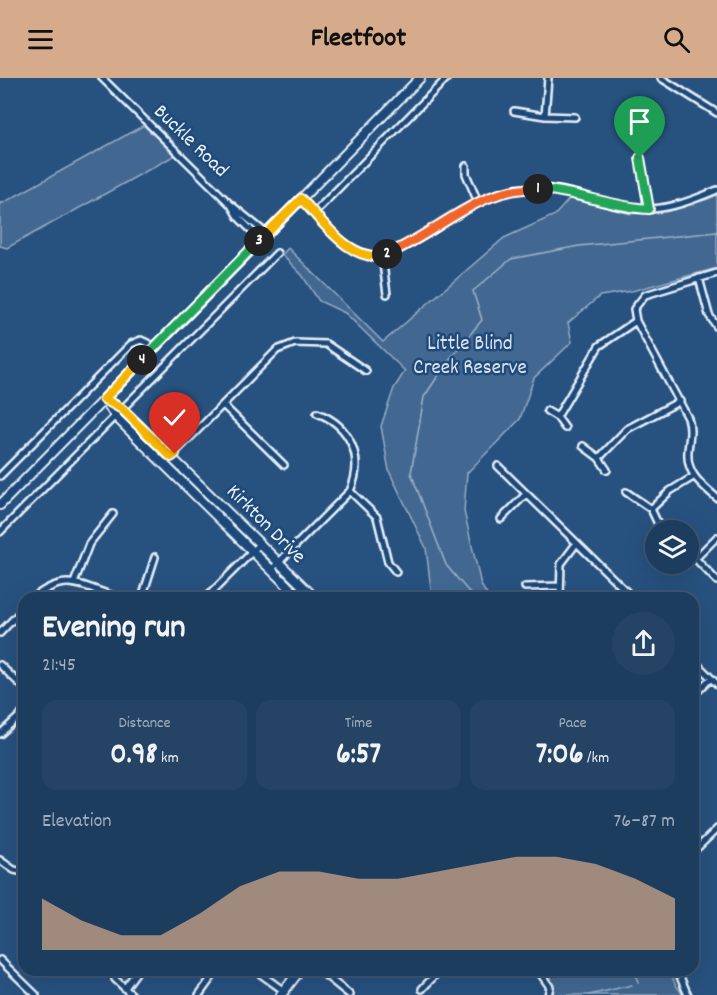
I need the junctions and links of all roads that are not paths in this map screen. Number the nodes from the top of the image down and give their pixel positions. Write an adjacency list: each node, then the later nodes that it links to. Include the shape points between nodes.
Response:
1 (102, 78): 17 (street, Buckle Road)
2 (420, 78): 13 (street)
3 (447, 78): 16 (street)
4 (548, 78): 8 (street)
5 (661, 78): 7 (street)
6 (514, 111): 8 (street)
7 (717, 113)
8 (545, 116): 9 (street)
9 (575, 117)
10 (640, 158): 15 (street)
11 (466, 166): 14 (street)
12 (717, 190): 15 (street, via 670,207)
13 (301, 199): 16 (street); 17 (street)
14 (478, 202): 15 (street, via 526,188); 19 (street, via 419,239)
15 (649, 209)
16 (314, 213): 19 (street, via 349,247)
17 (264, 237): 25 (street)
18 (277, 253): 30 (street)
19 (382, 256): 22 (street)
20 (717, 273): 21 (street)
21 (699, 278): 23 (street, via 645,295 634,309); 24 (street, via 708,315)
22 (387, 294)
23 (636, 321): 28 (street); 34 (street, via 599,346)
24 (717, 327)
25 (156, 347): 27 (street); 43 (street, via 141,340 130,344)
26 (366, 371): 29 (street, via 333,347 295,343 277,350)
27 (104, 399): 30 (street, Kirkton Drive); 33 (street, Kirkton Drive); 49 (street)
28 (680, 401): 38 (street, via 627,429); 44 (street, via 691,426 687,452)
29 (224, 406): 37 (street); 40 (street)
30 (122, 409): 33 (street); 37 (street, Kirkton Drive)
31 (547, 411): 34 (street)
32 (317, 413): 45 (street, via 339,424 354,447 357,463)
33 (115, 416): 39 (street, Kirkton Drive); 54 (street)
34 (557, 417): 35 (street)
35 (565, 428)
36 (583, 446): 38 (street)
37 (171, 457): 39 (street); 57 (street, Kirkton Drive)
38 (599, 458): 42 (street)
39 (164, 464): 58 (street, Kirkton Drive)
40 (284, 465)
41 (498, 466): 47 (street)
42 (608, 470)
43 (0, 476)
44 (693, 477): 48 (street); 50 (street, via 669,491)
45 (350, 491): 62 (street); 64 (street, via 377,517 388,562)
46 (626, 492): 50 (street)
47 (526, 494): 52 (street); 56 (street)
48 (717, 498)
49 (0, 505)
50 (651, 509): 53 (street)
51 (113, 514): 66 (street, via 89,544)
52 (501, 519)
53 (656, 520)
54 (0, 532)
55 (717, 537): 59 (street)
56 (576, 544): 67 (street, via 561,564); 76 (street)
57 (259, 545): 58 (street); 62 (street, Kirkton Drive)
58 (252, 552): 63 (street, Kirkton Drive); 72 (street)
59 (699, 555)
60 (155, 557): 71 (street)
61 (699, 561): 65 (street)
62 (278, 563): 63 (street); 74 (street, Kirkton Drive)
63 (271, 570): 73 (street, Kirkton Drive)
64 (396, 572)
65 (717, 581)
66 (74, 583): 69 (street, via 60,582); 70 (street)
67 (559, 586): 68 (street); 75 (street)
68 (525, 587)
69 (41, 592)
70 (94, 592)
71 (144, 592)
72 (212, 592)
73 (294, 592)
74 (309, 592)
75 (560, 592)
76 (627, 592)
77 (18, 614): 78 (street)
78 (0, 633)
79 (0, 665): 82 (street)
80 (699, 666): 81 (street)
81 (711, 678): 83 (street); 84 (street)
82 (18, 682)
83 (717, 684)
84 (699, 690)
85 (18, 717): 86 (street)
86 (0, 734)
87 (717, 829): 88 (street)
88 (699, 846)
89 (0, 860): 90 (street)
90 (18, 871)
91 (1, 964): 104 (street)
92 (133, 976): 101 (street)
93 (213, 976): 106 (street)
94 (262, 976): 103 (street)
95 (295, 976): 103 (street)
96 (326, 976): 107 (street)
97 (432, 976): 102 (street)
98 (542, 976): 108 (street, via 550,987)
99 (680, 976): 109 (street)
100 (115, 979): 101 (street)
101 (124, 988): 105 (street)
102 (422, 988)
103 (282, 993)
104 (36, 995)
105 (132, 995)
106 (199, 995)
107 (350, 995)
108 (548, 995)
109 (688, 995)

